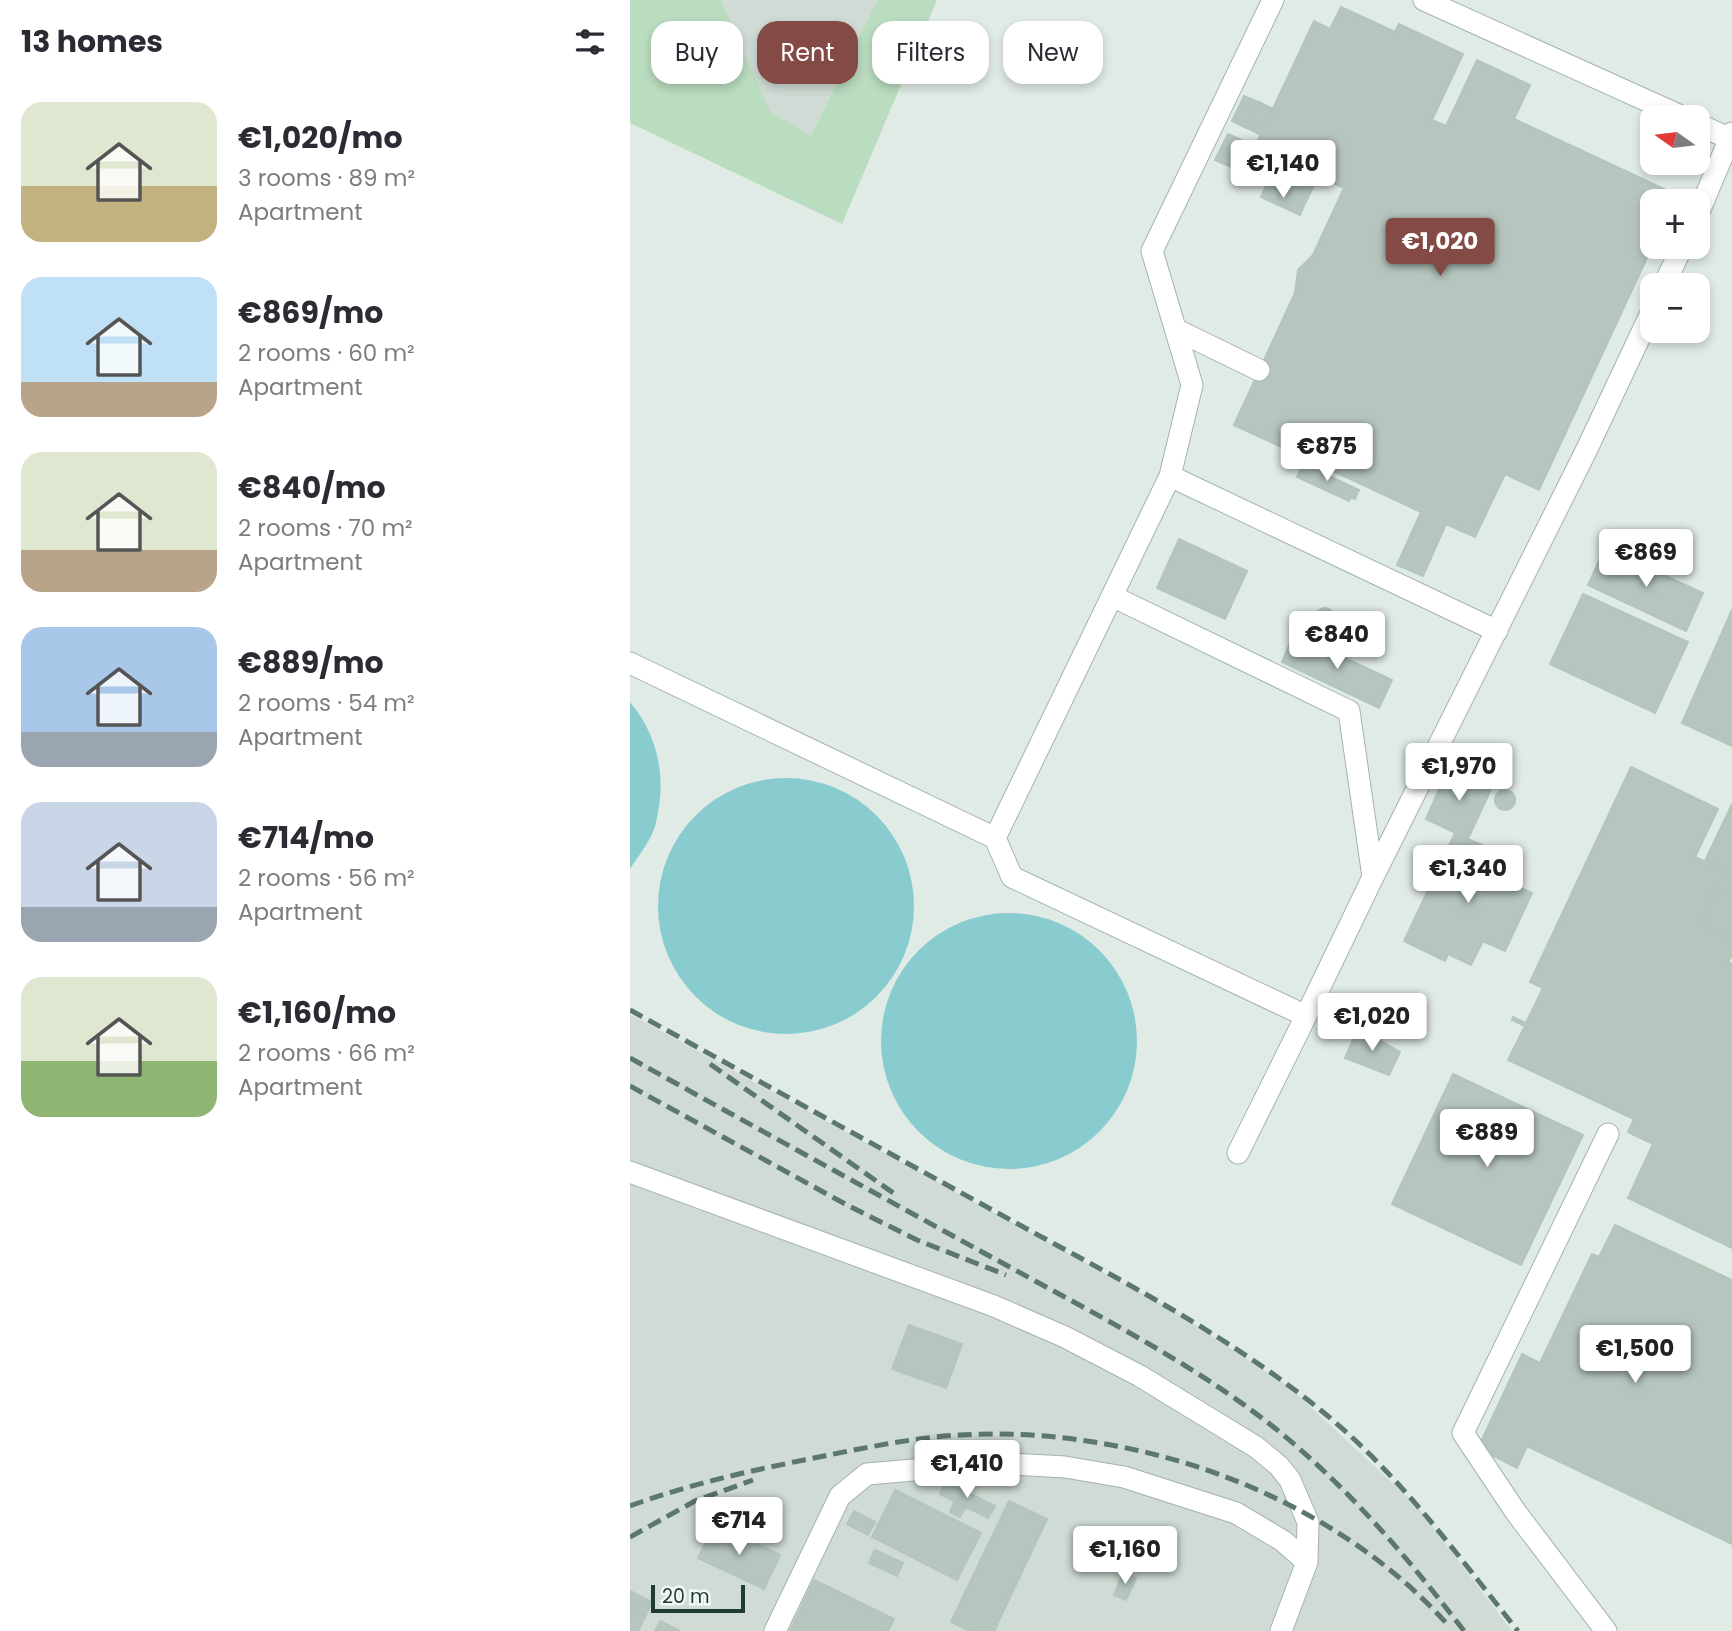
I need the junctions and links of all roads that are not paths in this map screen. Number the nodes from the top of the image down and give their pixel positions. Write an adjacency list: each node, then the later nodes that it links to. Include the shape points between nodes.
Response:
1 (1273, 0): 7 (lane, via 1152,251)
2 (1424, 0): 3 (lane)
3 (1656, 105)
4 (1710, 128): 5 (lane)
5 (1731, 136): 6 (lane)
6 (1709, 189)
7 (1177, 330): 9 (lane); 10 (lane, via 1192,385)
8 (1640, 336): 12 (lane)
9 (1259, 370)
10 (1170, 476): 11 (lane); 12 (lane)
11 (1112, 596): 14 (lane); 15 (lane, via 1349,711)
12 (1497, 631): 15 (lane)
13 (630, 663): 14 (lane)
14 (995, 838): 16 (lane, via 1012,877)
15 (1373, 877): 16 (lane)
16 (1307, 1016): 18 (lane)
17 (1608, 1134): 23 (lane, via 1463,1433 1515,1511)
18 (1238, 1153)
19 (630, 1172): 20 (lane, via 994,1306 1065,1336 1140,1376 1279,1466 1306,1516)
20 (1307, 1562): 21 (lane, via 1283,1541 1236,1513 1124,1477 1065,1467 995,1463 867,1474 839,1496); 22 (lane)
21 (775, 1631)
22 (1281, 1631)
23 (1606, 1631)

